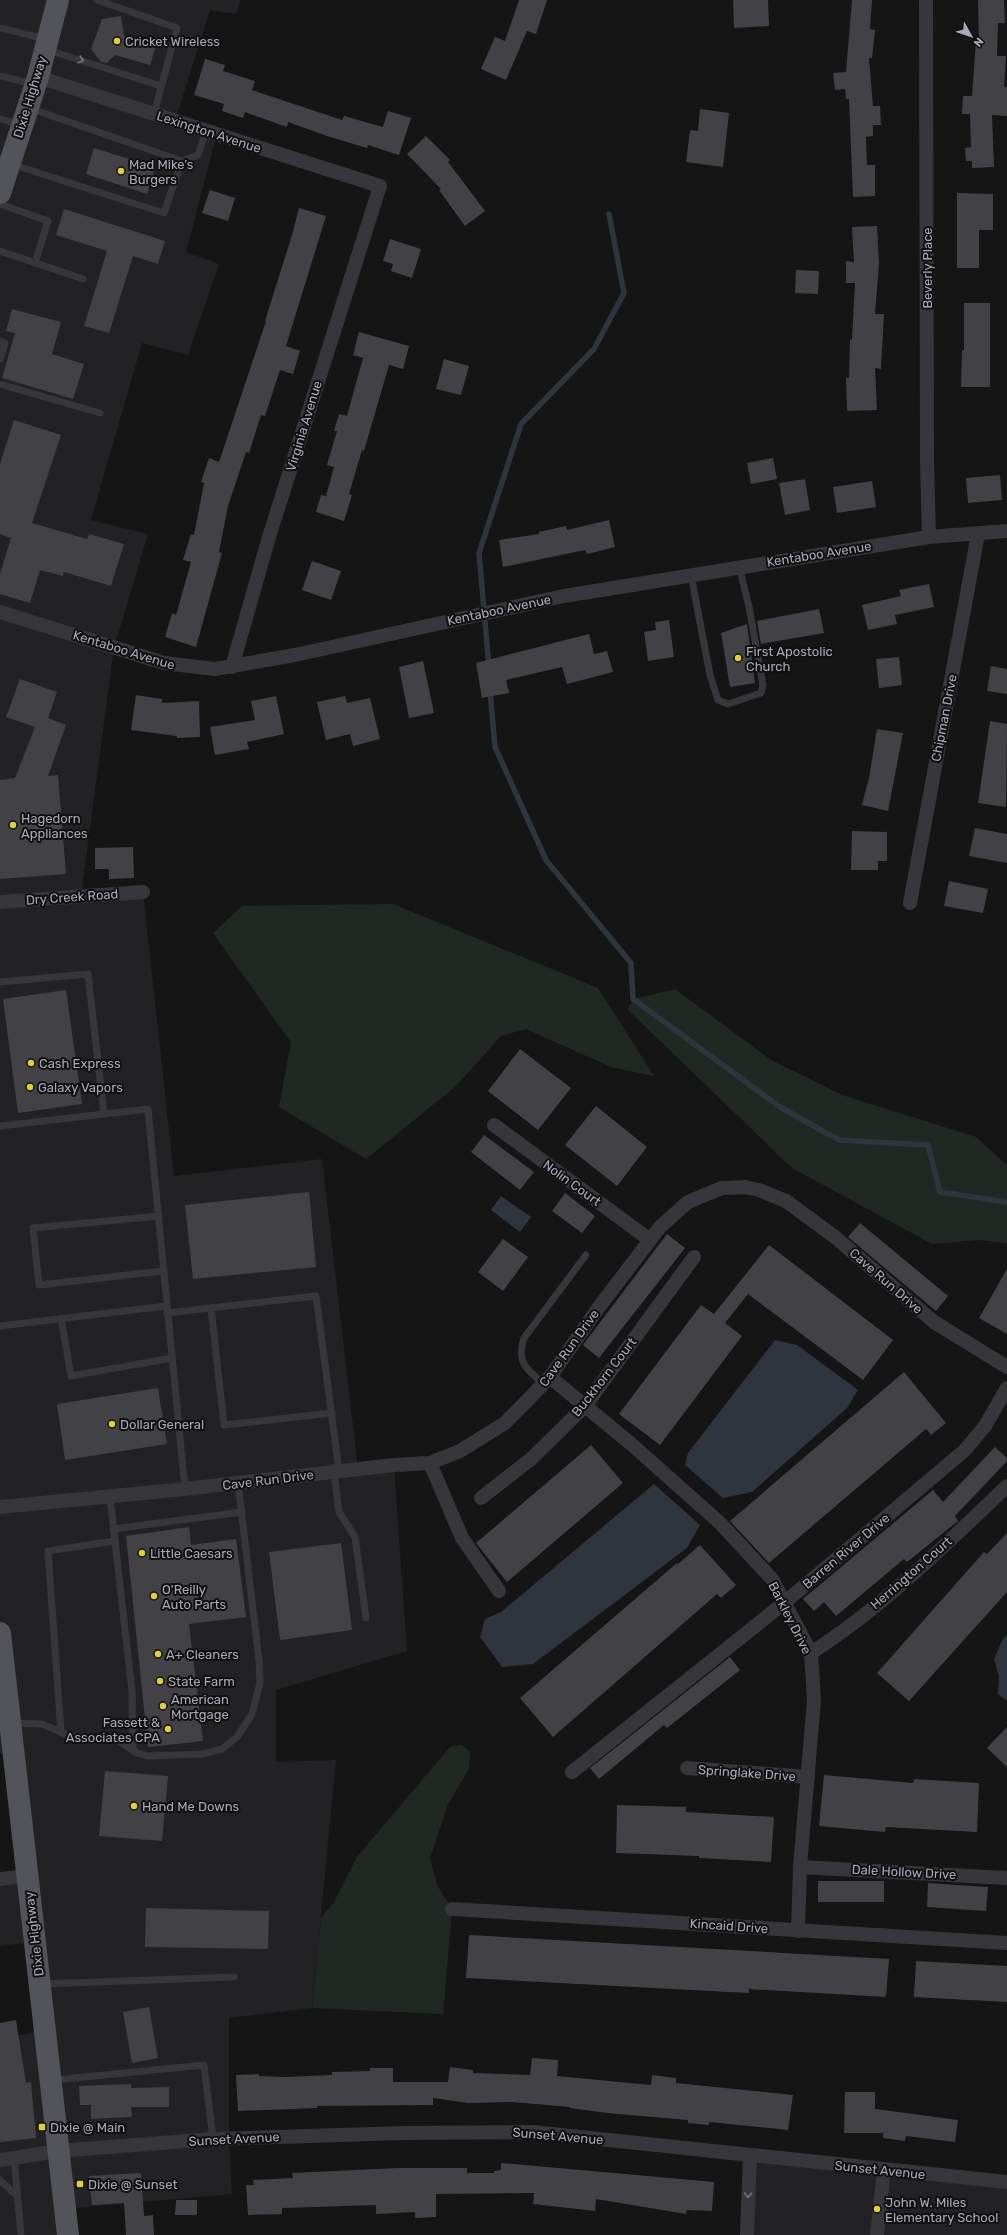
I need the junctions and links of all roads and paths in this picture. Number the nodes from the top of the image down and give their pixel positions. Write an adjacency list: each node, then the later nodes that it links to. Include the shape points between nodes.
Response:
1 (58, 0): 5 (main road, Dixie Highway)
2 (97, 0): 8 (lane, via 177,28)
3 (926, 0): 27 (street, Beverly Place)
4 (0, 28): 5 (lane)
5 (45, 44): 7 (main road, Dixie Highway); 8 (lane, one-way to 8)
6 (0, 76): 7 (lane)
7 (36, 81): 9 (street, Lexington Avenue); 10 (main road, Dixie Highway)
8 (161, 86): 9 (lane)
9 (154, 114): 12 (street, Lexington Avenue)
10 (24, 116): 11 (lane); 13 (lane); 14 (main road, Dixie Highway)
11 (0, 119)
12 (206, 130): 13 (lane, via 198,155); 15 (street, Lexington Avenue)
13 (182, 161): 14 (lane, via 164,213)
14 (9, 163): 16 (main road, Dixie Highway)
15 (380, 186): 31 (street, Virginia Avenue, via 269,537)
16 (0, 193)
17 (0, 204): 19 (lane, via 48,221)
18 (0, 251): 19 (lane)
19 (35, 263): 20 (lane)
20 (83, 279)
21 (0, 341): 22 (lane, via 5,343)
22 (0, 359)
23 (0, 384): 24 (lane)
24 (100, 412)
25 (1007, 531): 26 (street, Kentaboo Avenue)
26 (978, 534): 27 (street, Kentaboo Avenue); 34 (street, Chipman Drive)
27 (929, 537): 28 (street, Kentaboo Avenue)
28 (739, 566): 29 (street, Kentaboo Avenue); 29 (lane, via 763,685 761,693 728,704 718,700 710,675)
29 (691, 575): 31 (street, Kentaboo Avenue, via 564,596)
30 (0, 612): 31 (street, Kentaboo Avenue, via 164,664 215,669)
31 (232, 667)
32 (143, 892): 33 (street, Dry Creek Road)
33 (0, 902)
34 (910, 903)
35 (0, 982): 36 (lane, via 88,974)
36 (104, 1114): 38 (lane); 39 (lane, via 148,1109)
37 (494, 1125): 40 (street, Nolin Court)
38 (0, 1126)
39 (159, 1216): 43 (lane); 43 (lane, via 33,1228 39,1285)
40 (650, 1240): 49 (street, Cave Run Drive, via 676,1211 688,1202 722,1188 745,1187 759,1190 786,1201 835,1237 934,1322); 50 (street, Cave Run Drive)
41 (586, 1255): 50 (lane, via 524,1338 520,1351 522,1362)
42 (694, 1257): 52 (street, Buckhorn Court)
43 (163, 1271): 45 (lane)
44 (211, 1308): 45 (lane); 53 (lane, via 316,1296); 53 (lane, via 224,1425)
45 (167, 1310): 46 (lane); 48 (lane)
46 (61, 1318): 47 (lane); 48 (lane, via 71,1376)
47 (0, 1326)
48 (172, 1358): 58 (lane)
49 (1007, 1367)
50 (547, 1381): 52 (street, Barkley Drive); 54 (street, Cave Run Drive, via 505,1423 474,1444)
51 (1007, 1388): 66 (street, Barren River Drive, via 985,1426 965,1450)
52 (585, 1406): 60 (street, Buckhorn Court, via 531,1459); 66 (street, Barkley Drive, via 667,1474 720,1523 772,1579)
53 (332, 1413): 55 (lane)
54 (430, 1463): 55 (street, Cave Run Drive); 65 (street, via 462,1538)
55 (337, 1472): 56 (street, Cave Run Drive); 67 (lane, via 339,1512 355,1537)
56 (238, 1483): 58 (street, Cave Run Drive); 62 (lane)
57 (1007, 1486): 69 (street, Herrington Court, via 842,1633)
58 (185, 1489): 59 (street, Cave Run Drive)
59 (110, 1497): 61 (street, Cave Run Drive); 63 (lane)
60 (481, 1498)
61 (0, 1507)
62 (242, 1512): 63 (lane); 72 (lane, via 259,1660 260,1683 252,1714 237,1737 222,1749 202,1754 147,1756 137,1754)
63 (113, 1529): 64 (lane)
64 (115, 1541): 71 (lane, via 48,1551); 72 (lane, via 132,1691)
65 (498, 1590)
66 (784, 1603): 69 (street, Barkley Drive); 74 (street, Barren River Drive)
67 (366, 1618)
68 (0, 1642): 70 (main road, Dixie Highway)
69 (810, 1653): 75 (street, Barkley Drive, via 814,1700)
70 (10, 1724): 71 (lane, via 42,1724); 77 (main road, Dixie Highway)
71 (61, 1732): 72 (lane, via 70,1736 116,1739)
72 (134, 1750)
73 (687, 1768): 75 (street, Springlake Drive)
74 (572, 1772)
75 (808, 1777): 76 (street, Barkley Drive)
76 (800, 1867): 78 (street, Dale Hollow Drive); 81 (street, Barkley Drive)
77 (27, 1876): 79 (street); 84 (main road, Dixie Highway)
78 (1007, 1878)
79 (0, 1879)
80 (452, 1909): 81 (street, Kincaid Drive)
81 (798, 1931): 82 (street, Kincaid Drive)
82 (1007, 1942)
83 (234, 1977): 84 (lane)
84 (40, 1984): 85 (main road, Dixie Highway)
85 (50, 2080): 86 (lane, via 204,2065); 87 (main road, Dixie Highway)
86 (213, 2139): 87 (street, Sunset Avenue); 88 (street, Sunset Avenue, via 533,2132)
87 (58, 2151): 89 (street, Sunset Avenue); 96 (main road, Dixie Highway)
88 (750, 2156): 91 (street, Sunset Avenue); 97 (street, one-way to 97)
89 (14, 2157): 90 (street, Sunset Avenue); 94 (lane)
90 (0, 2160)
91 (884, 2170): 93 (street, Sunset Avenue); 98 (street)
92 (0, 2180): 94 (lane)
93 (1007, 2182)
94 (18, 2196): 95 (lane)
95 (21, 2235)
96 (68, 2235)
97 (747, 2235)
98 (877, 2235)

